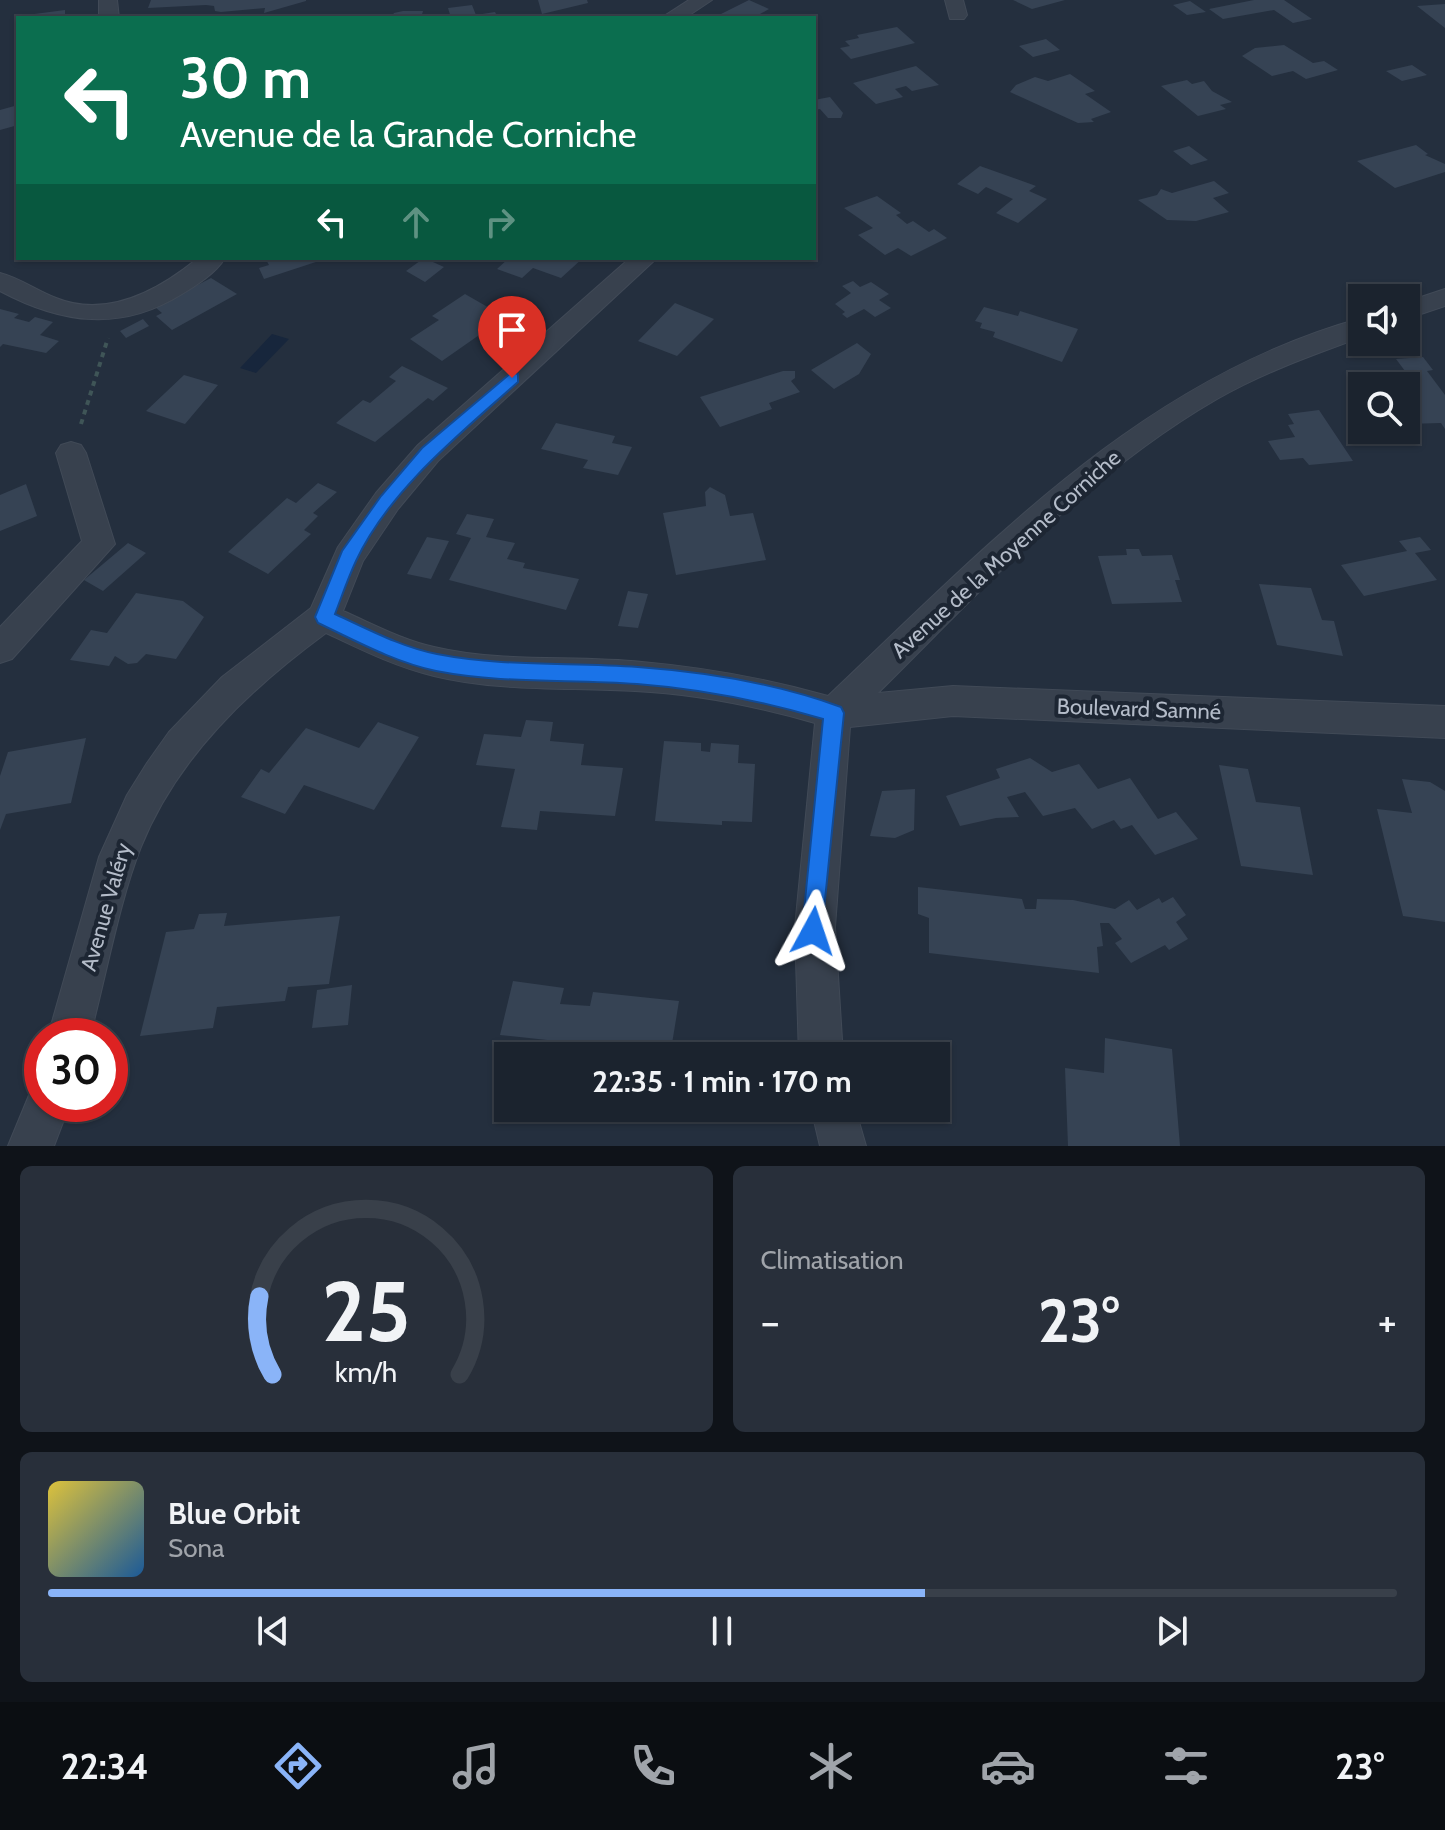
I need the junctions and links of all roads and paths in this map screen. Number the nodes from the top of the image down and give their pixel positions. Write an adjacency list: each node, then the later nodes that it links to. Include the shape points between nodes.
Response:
1 (703, 0): 2 (street)
2 (675, 16)
3 (211, 260): 8 (street, via 179,287)
4 (643, 260): 11 (street, via 428,453 349,556)
5 (0, 281): 8 (street, via 61,309)
6 (1445, 297): 7 (street)
7 (1420, 306)
8 (116, 314): 10 (path)
9 (1348, 333): 13 (street, Avenue de la Moyenne Corniche, via 1208,391 1134,438 1047,512)
10 (71, 453): 12 (street, via 99,544)
11 (324, 617): 13 (street, via 399,652 435,662 749,689); 15 (street, Avenue Valéry, via 271,653 226,694 150,788 123,843)
12 (0, 649)
13 (834, 713): 14 (street, Boulevard Samné, via 953,701); 16 (street, via 813,931)
14 (1445, 722)
15 (74, 1018)
16 (819, 1042)
17 (41, 1122): 19 (street)
18 (837, 1122): 20 (street)
19 (31, 1146)
20 (843, 1146)

